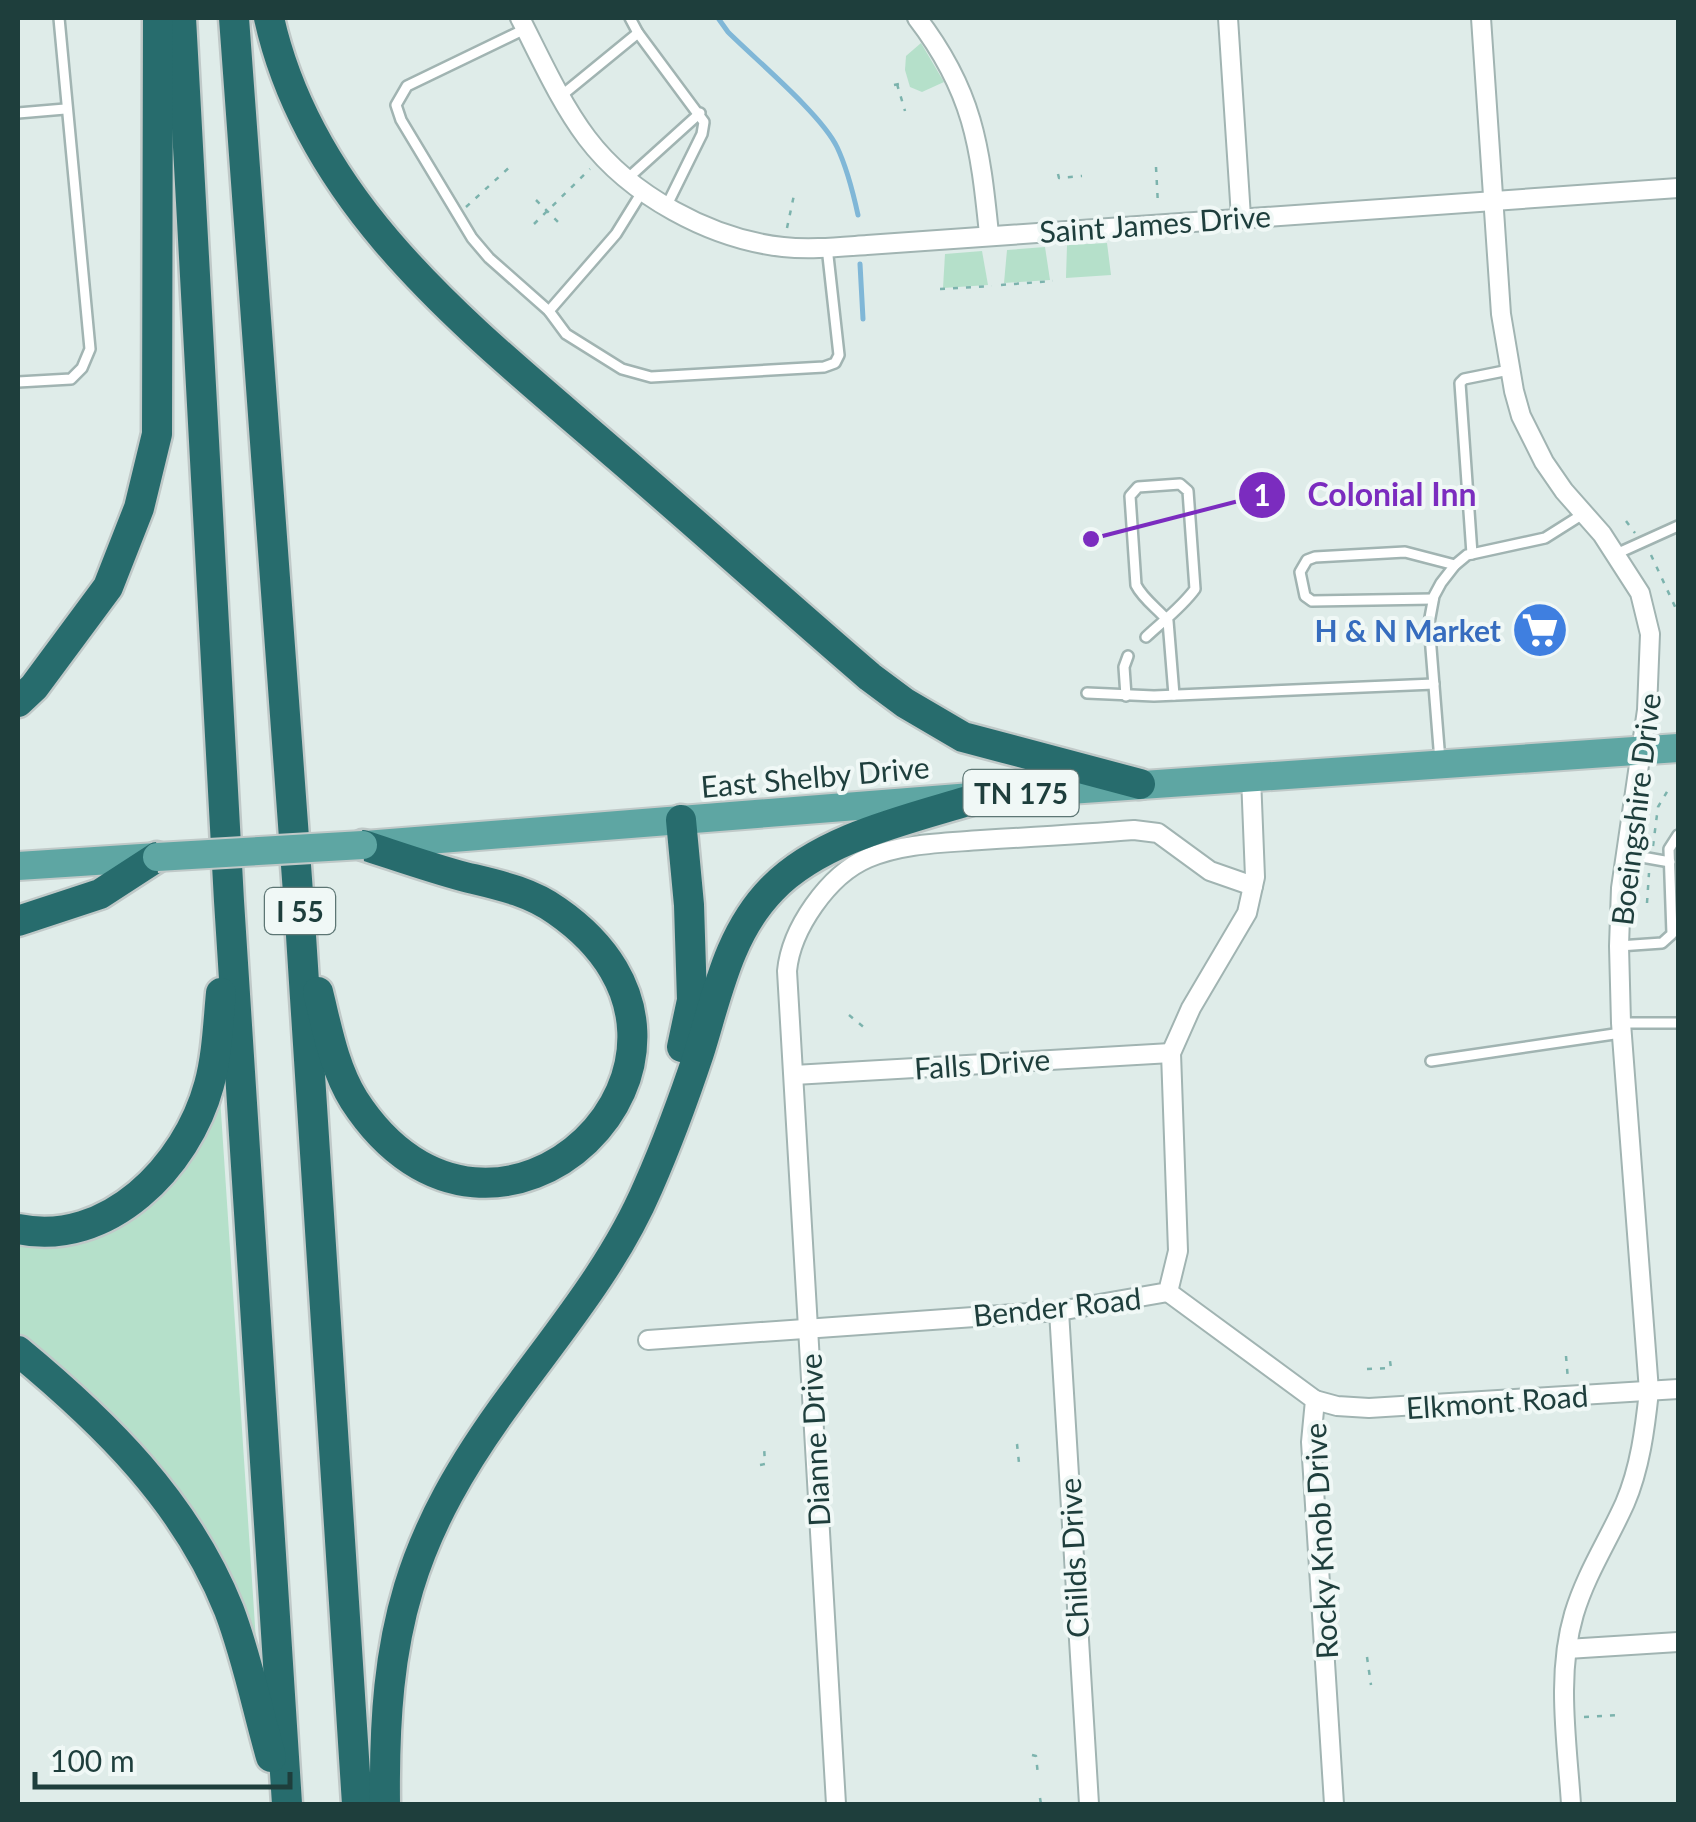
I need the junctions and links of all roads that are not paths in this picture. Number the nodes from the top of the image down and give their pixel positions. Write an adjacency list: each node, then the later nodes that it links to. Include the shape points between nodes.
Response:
1 (59, 18): 13 (lane)
2 (158, 18): 40 (highway, via 157,434 139,508 108,587)
3 (181, 18): 56 (highway, I 55)
4 (234, 18): 58 (highway, I 55)
5 (269, 18): 45 (highway, via 276,53 308,128 339,181 399,258 502,357 905,703 963,737)
6 (630, 18): 11 (lane)
7 (917, 18): 22 (street, via 968,106)
8 (1228, 18): 21 (street)
9 (1481, 18): 19 (street, Boeingshire Drive)
10 (522, 23): 12 (street, Saint James Drive); 24 (lane, via 407,86 396,104 489,258)
11 (638, 34): 12 (lane); 15 (lane)
12 (562, 96): 16 (street, Saint James Drive, via 584,134)
13 (66, 109): 14 (lane); 26 (lane, via 90,349 71,379)
14 (18, 113)
15 (700, 113): 16 (lane); 20 (lane, via 702,134)
16 (626, 179): 18 (street, Saint James Drive)
17 (1678, 188): 19 (street, Saint James Drive)
18 (643, 191): 20 (street, Saint James Drive); 24 (lane, via 616,234)
19 (1494, 201): 21 (street, Saint James Drive); 25 (street, Boeingshire Drive)
20 (666, 207): 23 (street, Saint James Drive, via 784,247)
21 (1241, 217): 22 (street, Saint James Drive)
22 (989, 234): 23 (street, Saint James Drive)
23 (827, 247): 24 (lane, via 839,355 824,368 650,377 622,369 566,334)
24 (549, 311)
25 (1508, 370): 27 (street, Boeingshire Drive, via 1532,440); 29 (lane, via 1460,383)
26 (18, 382)
27 (1584, 514): 29 (lane, via 1545,538); 30 (street, Boeingshire Drive)
28 (1678, 526): 30 (lane)
29 (1472, 554): 31 (lane)
30 (1616, 554): 42 (street, Boeingshire Drive, via 1640,593 1650,634)
31 (1455, 565): 32 (lane); 32 (lane, via 1405,552 1315,557 1302,566 1302,586 1312,602)
32 (1433, 599): 36 (lane)
33 (1166, 618): 33 (lane, via 1137,589 1130,496 1138,487 1180,484 1188,491 1194,589); 34 (lane); 38 (lane)
34 (1146, 638)
35 (1128, 656): 39 (lane)
36 (1434, 684): 38 (lane); 43 (lane)
37 (1087, 693): 39 (lane)
38 (1174, 695): 39 (lane)
39 (1126, 696)
40 (18, 702)
41 (1678, 748): 42 (main road, East Shelby Drive / TN 175)
42 (1641, 750): 43 (main road, East Shelby Drive / TN 175); 50 (street, Boeingshire Drive)
43 (1440, 764): 44 (main road, East Shelby Drive / TN 175)
44 (1251, 777): 45 (main road, East Shelby Drive / TN 175); 55 (street, Bender Road)
45 (1140, 784): 46 (main road, East Shelby Drive / TN 175)
46 (984, 796): 47 (main road, East Shelby Drive / TN 175); 65 (highway, via 835,846 773,887 736,939)
47 (681, 820): 49 (main road, East Shelby Drive / TN 175); 65 (highway, via 692,1000)
48 (1678, 835): 52 (lane)
49 (363, 845): 51 (main road, East Shelby Drive / TN 175, bridge); 58 (highway, via 532,896 600,949 625,1000 630,1039 620,1096 594,1136 560,1162 504,1181 464,1179 405,1156 370,1122 339,1070)
50 (1626, 854): 52 (lane); 59 (street, Boeingshire Drive)
51 (156, 857): 53 (main road, East Shelby Drive / TN 175); 57 (highway, via 100,894)
52 (1670, 862): 54 (lane)
53 (18, 866)
54 (1675, 880): 59 (lane, via 1668,940)
55 (1254, 886): 62 (street, Bender Road, via 1247,913); 64 (street, Dianne Drive, via 1210,871 1158,833 1134,830 905,847 865,859 815,905 789,952)
56 (229, 901): 66 (highway, via 212,1070 178,1151 138,1196 111,1214 78,1227); 77 (highway, I 55)
57 (18, 920)
58 (300, 920): 78 (highway, I 55)
59 (1619, 946): 61 (street, Boeingshire Drive)
60 (1678, 1024): 61 (lane)
61 (1622, 1028): 63 (lane); 73 (street, Boeingshire Drive)
62 (1170, 1053): 64 (street, Falls Drive); 67 (street, Bender Road, via 1178,1251)
63 (1431, 1062)
64 (794, 1075): 69 (street, Dianne Drive)
65 (660, 1158): 79 (highway, via 604,1269 452,1482 420,1551 393,1646)
66 (18, 1229)
67 (1168, 1292): 68 (street, Bender Road); 74 (street, Rocky Knob Drive)
68 (1059, 1310): 69 (street, Bender Road); 81 (street, Childs Drive)
69 (808, 1327): 70 (street, Bender Road); 80 (street, Dianne Drive)
70 (648, 1340)
71 (18, 1350): 77 (highway, via 139,1465 208,1562 239,1640)
72 (1678, 1389): 73 (street, Elkmont Road)
73 (1649, 1392): 74 (street, Elkmont Road, via 1370,1408); 76 (street, Boeingshire Drive, via 1634,1478 1584,1586)
74 (1316, 1400): 82 (street, Rocky Knob Drive, via 1312,1442)
75 (1678, 1642): 76 (street)
76 (1567, 1649): 83 (street, Boeingshire Drive)
77 (285, 1804)
78 (357, 1804)
79 (386, 1804)
80 (836, 1804)
81 (1089, 1804)
82 (1334, 1804)
83 (1571, 1804)

